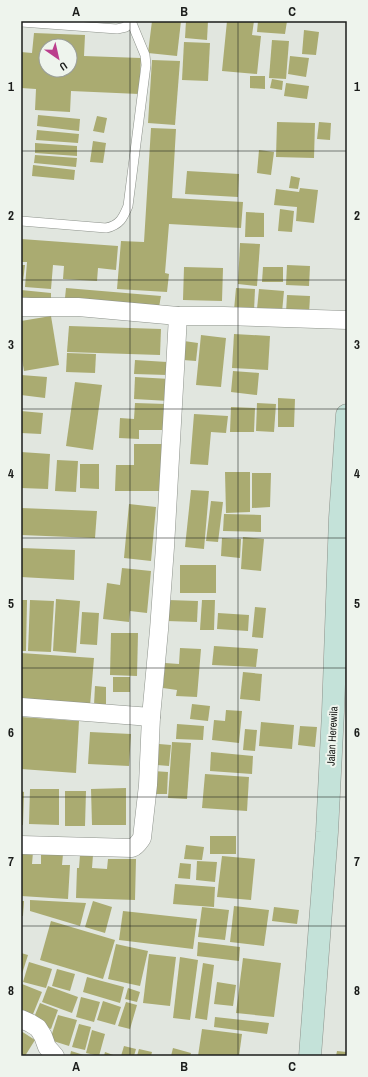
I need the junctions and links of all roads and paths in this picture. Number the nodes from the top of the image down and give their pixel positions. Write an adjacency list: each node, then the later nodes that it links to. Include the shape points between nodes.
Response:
1 (130, 21): 2 (lane, via 126,27 117,29); 3 (lane, via 145,55 146,65 128,206 123,217 112,227 106,228)
2 (21, 22)
3 (21, 221)
4 (21, 307): 5 (street, via 78,308)
5 (178, 316): 6 (street); 10 (street, via 166,547)
6 (347, 320)
7 (347, 415): 9 (main road, Jalan Herewila, via 340,518)
8 (21, 707): 10 (street)
9 (340, 712): 14 (main road, Jalan Herewila, via 327,832)
10 (151, 716): 11 (street, via 148,785 142,838 135,847)
11 (21, 845)
12 (21, 1019): 13 (street, via 38,1028)
13 (54, 1056)
14 (310, 1056)

